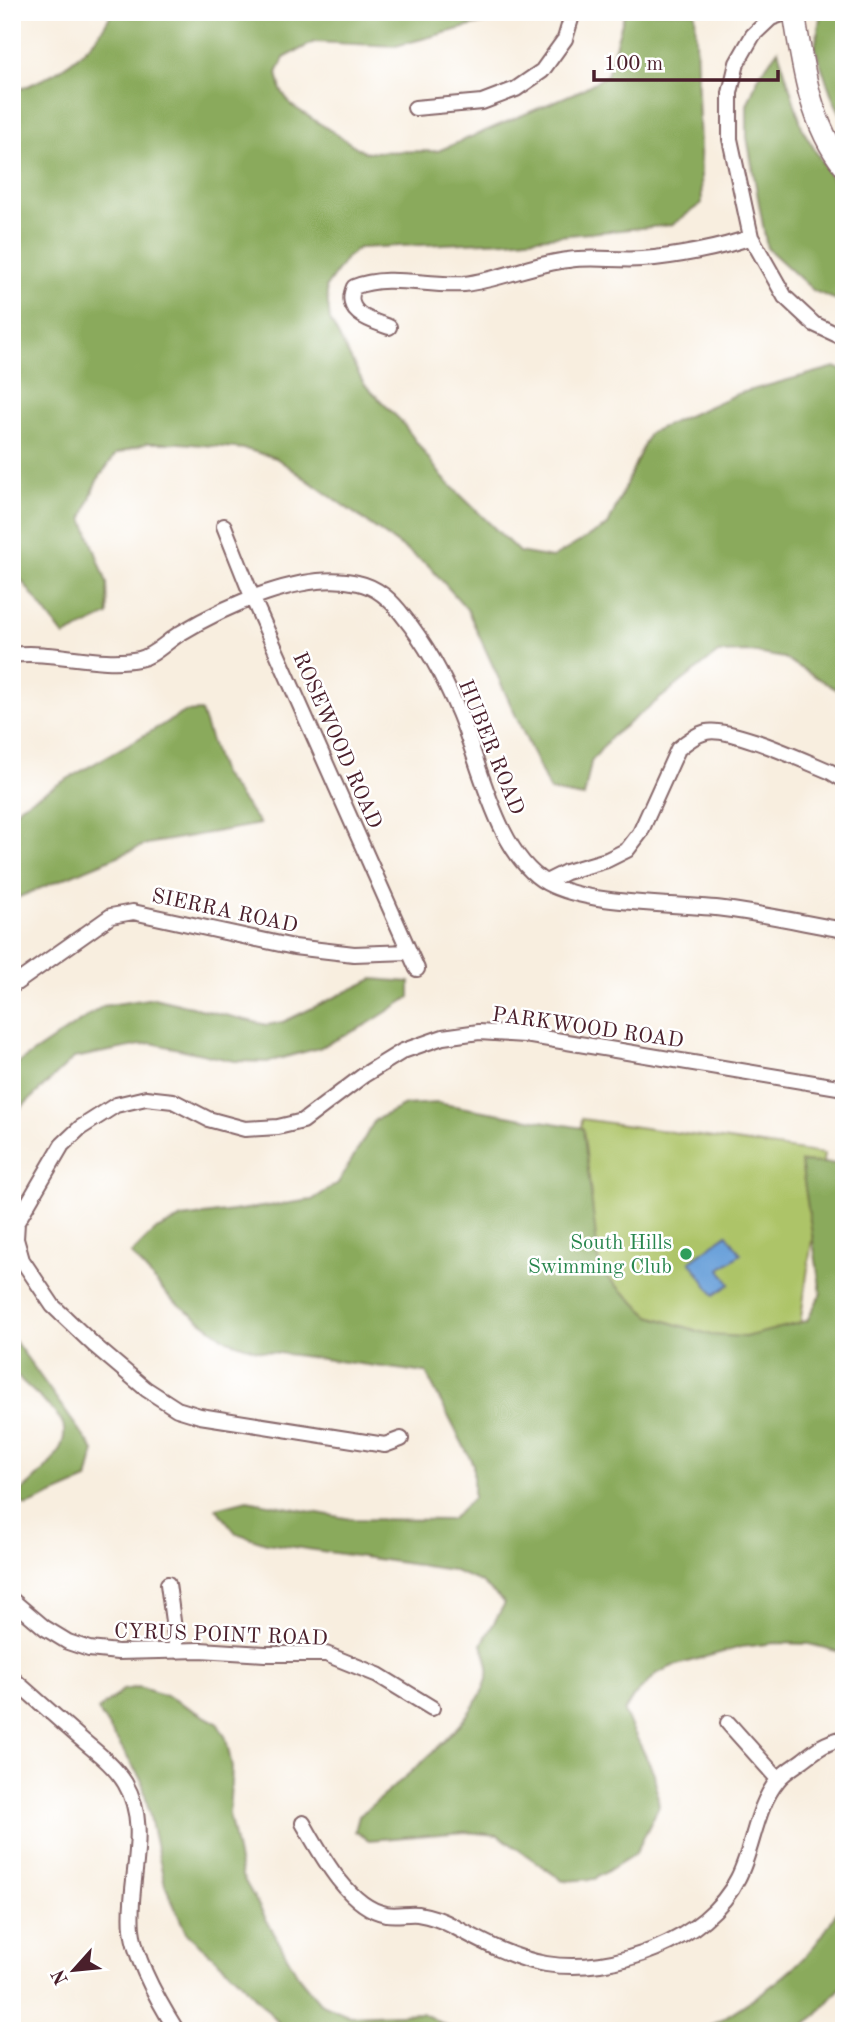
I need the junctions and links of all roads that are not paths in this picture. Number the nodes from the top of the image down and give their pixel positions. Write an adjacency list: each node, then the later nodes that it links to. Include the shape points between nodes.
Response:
1 (573, 12): 4 (street, via 565,39 542,71 516,89 482,102)
2 (788, 12): 6 (street, via 771,18 753,35 737,63 730,93 730,139)
3 (794, 12): 5 (street, via 807,86 834,154)
4 (415, 108)
5 (844, 166)
6 (751, 237): 7 (street, via 641,260 564,260 462,284 371,280 354,287 350,296 353,307 366,319); 8 (street, via 785,298 814,324)
7 (389, 327)
8 (844, 338)
9 (223, 526): 10 (street, ROSEWOOD ROAD)
10 (253, 599): 11 (street, HUBER ROAD, via 179,634 142,658); 13 (street, HUBER ROAD, via 285,587 328,580 360,583 388,597 413,628 458,711 512,849); 15 (street, ROSEWOOD ROAD)
11 (12, 655)
12 (844, 780): 13 (street, via 731,734 707,732 678,749 640,833 626,850)
13 (546, 882): 14 (street, HUBER ROAD, via 594,897 725,909)
14 (844, 930)
15 (409, 952): 16 (street, ROSEWOOD ROAD); 17 (street, SIERRA ROAD, via 354,954 294,947 133,912 111,916)
16 (417, 969)
17 (12, 986)
18 (844, 1088): 19 (street, PARKWOOD ROAD, via 525,1035 479,1032 443,1037 403,1051 303,1121 278,1128 245,1129 208,1119 173,1101 146,1098 116,1105 62,1145 17,1222 16,1239 22,1260 53,1306 94,1345 177,1409 385,1445)
19 (401, 1439)
20 (168, 1584): 22 (street)
21 (12, 1600): 22 (street, CYRUS POINT ROAD, via 68,1643 118,1652)
22 (177, 1651): 24 (street, CYRUS POINT ROAD, via 326,1654 377,1675)
23 (12, 1678): 29 (street, via 105,1760 124,1783 136,1809 138,1834 130,1900 132,1932 138,1955)
24 (432, 1708)
25 (728, 1723): 27 (street)
26 (844, 1738): 27 (street, via 826,1742)
27 (778, 1779): 28 (street, via 762,1807 738,1879 713,1914 691,1931 650,1951 596,1965 545,1964 503,1952 443,1921 418,1914 385,1914 362,1905 337,1876)
28 (303, 1822)
29 (177, 2031)

